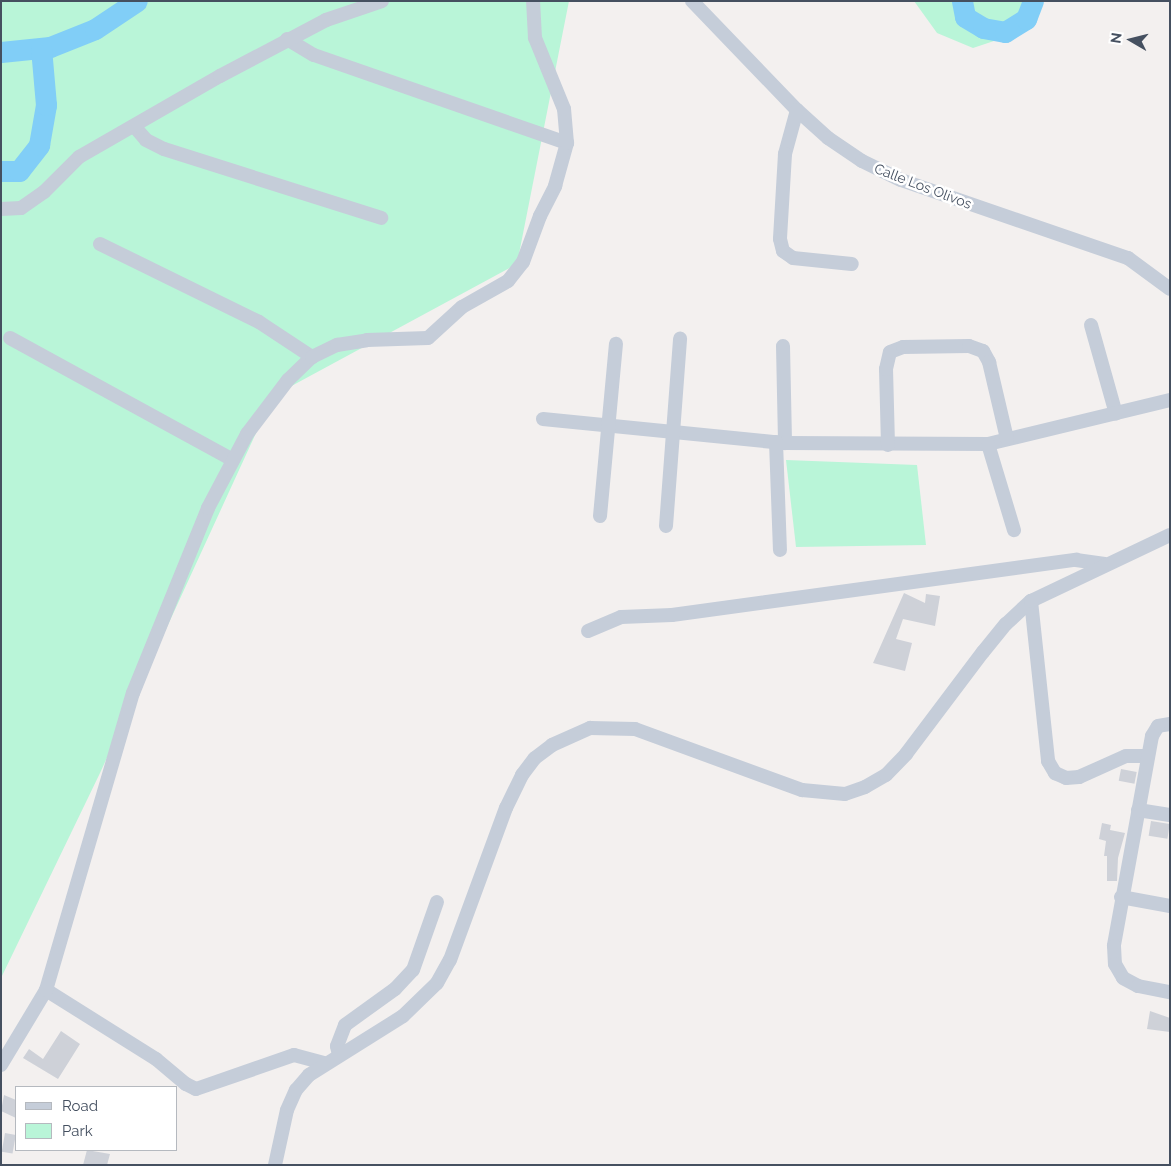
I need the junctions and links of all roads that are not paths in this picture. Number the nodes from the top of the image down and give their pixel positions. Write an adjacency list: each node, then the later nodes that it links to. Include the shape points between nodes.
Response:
1 (382, 1): 4 (street, via 326,20)
2 (533, 1): 7 (street, via 535,38 564,109)
3 (692, 1): 5 (street, Calle Los Olivos)
4 (287, 39): 6 (street); 7 (street, via 314,55)
5 (797, 110): 11 (street, via 785,154 782,251 793,258); 12 (street, Calle Los Olivos, via 828,138 876,169 1029,226 1087,241 1128,258)
6 (134, 126): 8 (street, via 79,157 44,192 20,208); 9 (street, via 146,140 164,149)
7 (567, 143): 18 (street, via 556,186 516,274 462,307 428,338 367,340 337,345)
8 (1, 209)
9 (381, 218)
10 (100, 244): 18 (street, via 259,322)
11 (852, 264)
12 (1170, 288)
13 (1091, 325): 20 (street)
14 (10, 338): 28 (street)
15 (680, 339): 23 (street)
16 (616, 344): 22 (street)
17 (783, 346): 25 (street)
18 (312, 357): 28 (street, via 282,388 247,434)
19 (1170, 400): 20 (street)
20 (1116, 414): 24 (street)
21 (543, 419): 22 (street)
22 (609, 426): 23 (street); 29 (street)
23 (674, 432): 25 (street); 30 (street)
24 (1007, 439): 26 (street); 27 (street, via 989,362 983,350 969,346 903,347 890,352 886,369)
25 (781, 442): 27 (street); 33 (street)
26 (988, 444): 27 (street); 31 (street)
27 (888, 445)
28 (233, 460): 44 (street, via 208,508 132,693)
29 (600, 516)
30 (666, 526)
31 (1014, 530)
32 (1170, 535): 34 (street)
33 (780, 550)
34 (1105, 564): 35 (street); 36 (street, via 1076,560 672,615 621,617)
35 (1031, 601): 38 (street, via 1048,761 1054,773 1066,778 1079,777 1126,756); 46 (street, via 994,638 899,761 879,779 845,794 802,790 635,729 590,728 552,745 535,758 522,775 506,808 450,960 437,983 403,1016)
36 (588, 631)
37 (1170, 724): 38 (street, via 1158,726 1152,736)
38 (1148, 756): 39 (street)
39 (1138, 810): 40 (street); 41 (street)
40 (1170, 815)
41 (1121, 897): 43 (street); 45 (street, via 1114,946 1115,964 1123,978 1138,986)
42 (437, 902): 46 (street, via 413,970 395,988 344,1025 337,1046)
43 (1170, 906)
44 (46, 990): 47 (street, via 156,1059 196,1089 294,1055); 48 (street)
45 (1170, 992)
46 (339, 1055): 47 (street)
47 (324, 1063): 49 (street, via 296,1090 286,1110)
48 (1, 1065)
49 (275, 1165)

